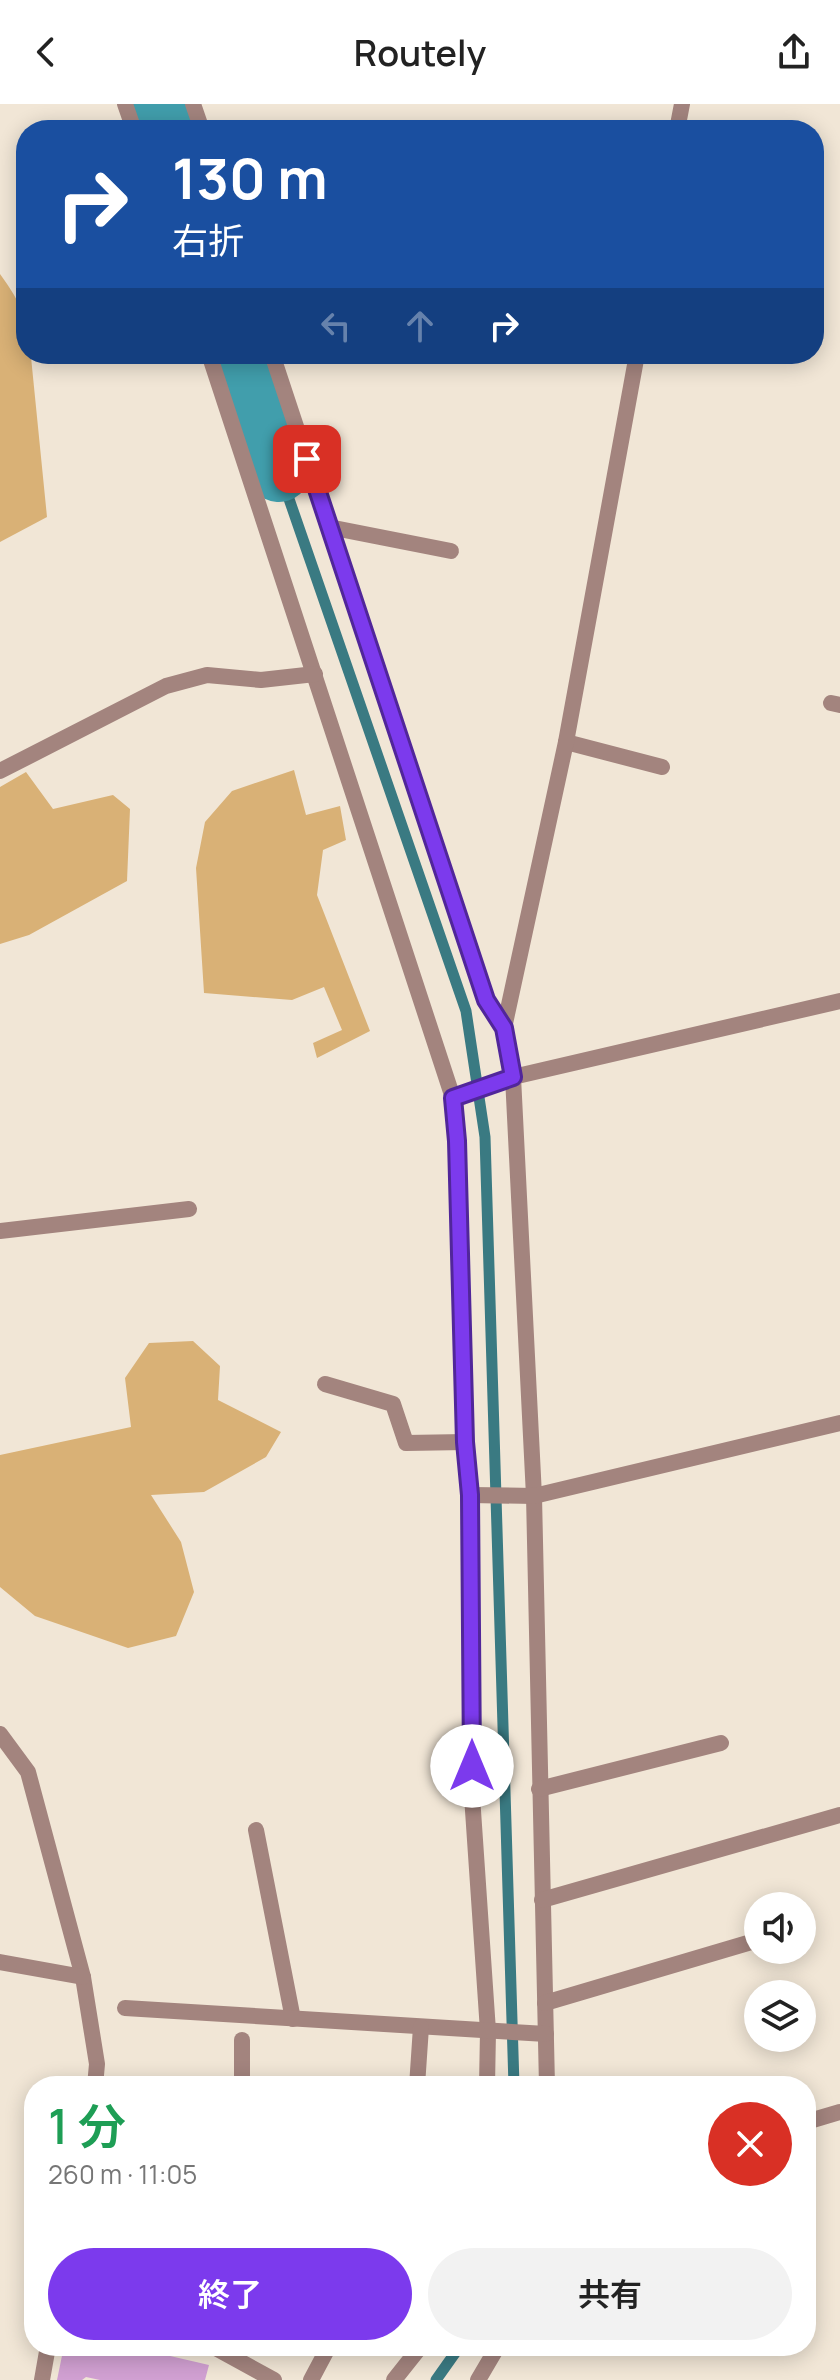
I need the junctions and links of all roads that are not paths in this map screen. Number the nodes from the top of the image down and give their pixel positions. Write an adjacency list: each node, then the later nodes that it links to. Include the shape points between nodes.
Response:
1 (212, 364): 6 (street)
2 (275, 364): 4 (street)
3 (635, 364): 7 (street)
4 (329, 527): 5 (street); 11 (street, via 486,1000)
5 (451, 551)
6 (315, 674): 9 (street, via 261,680 207,675 166,686); 13 (street)
7 (566, 742): 8 (street); 11 (street)
8 (662, 767)
9 (0, 771)
10 (840, 1001): 12 (street)
11 (504, 1028): 12 (street)
12 (509, 1078): 13 (street); 20 (street)
13 (453, 1098): 18 (street)
14 (189, 1209): 15 (street)
15 (0, 1231)
16 (325, 1384): 18 (street, via 393,1404 406,1443)
17 (840, 1423): 20 (street)
18 (465, 1442): 19 (street)
19 (470, 1495): 20 (street); 34 (street, via 472,1796)
20 (534, 1496): 23 (street)
21 (0, 1734): 29 (street, via 28,1772)
22 (721, 1743): 23 (street)
23 (539, 1789): 26 (street)
24 (840, 1815): 26 (street)
25 (256, 1830): 32 (street)
26 (542, 1900): 30 (street)
27 (744, 1944): 30 (street)
28 (0, 1962): 29 (street)
29 (83, 1977): 37 (street)
30 (545, 2003): 35 (street)
31 (125, 2008): 32 (street)
32 (293, 2019): 33 (street)
33 (421, 2027): 34 (street); 39 (street)
34 (488, 2031): 35 (street); 40 (street)
35 (546, 2034): 41 (street)
36 (242, 2040): 38 (street)
37 (96, 2076)
38 (242, 2076)
39 (418, 2076)
40 (487, 2076)
41 (547, 2076)
42 (840, 2112): 43 (street)
43 (816, 2119)
44 (46, 2356): 49 (street)
45 (230, 2356): 50 (street)
46 (324, 2356): 51 (street)
47 (413, 2356): 52 (street)
48 (492, 2356): 53 (street)
49 (42, 2380)
50 (274, 2380)
51 (311, 2380)
52 (394, 2380)
53 (478, 2380)

